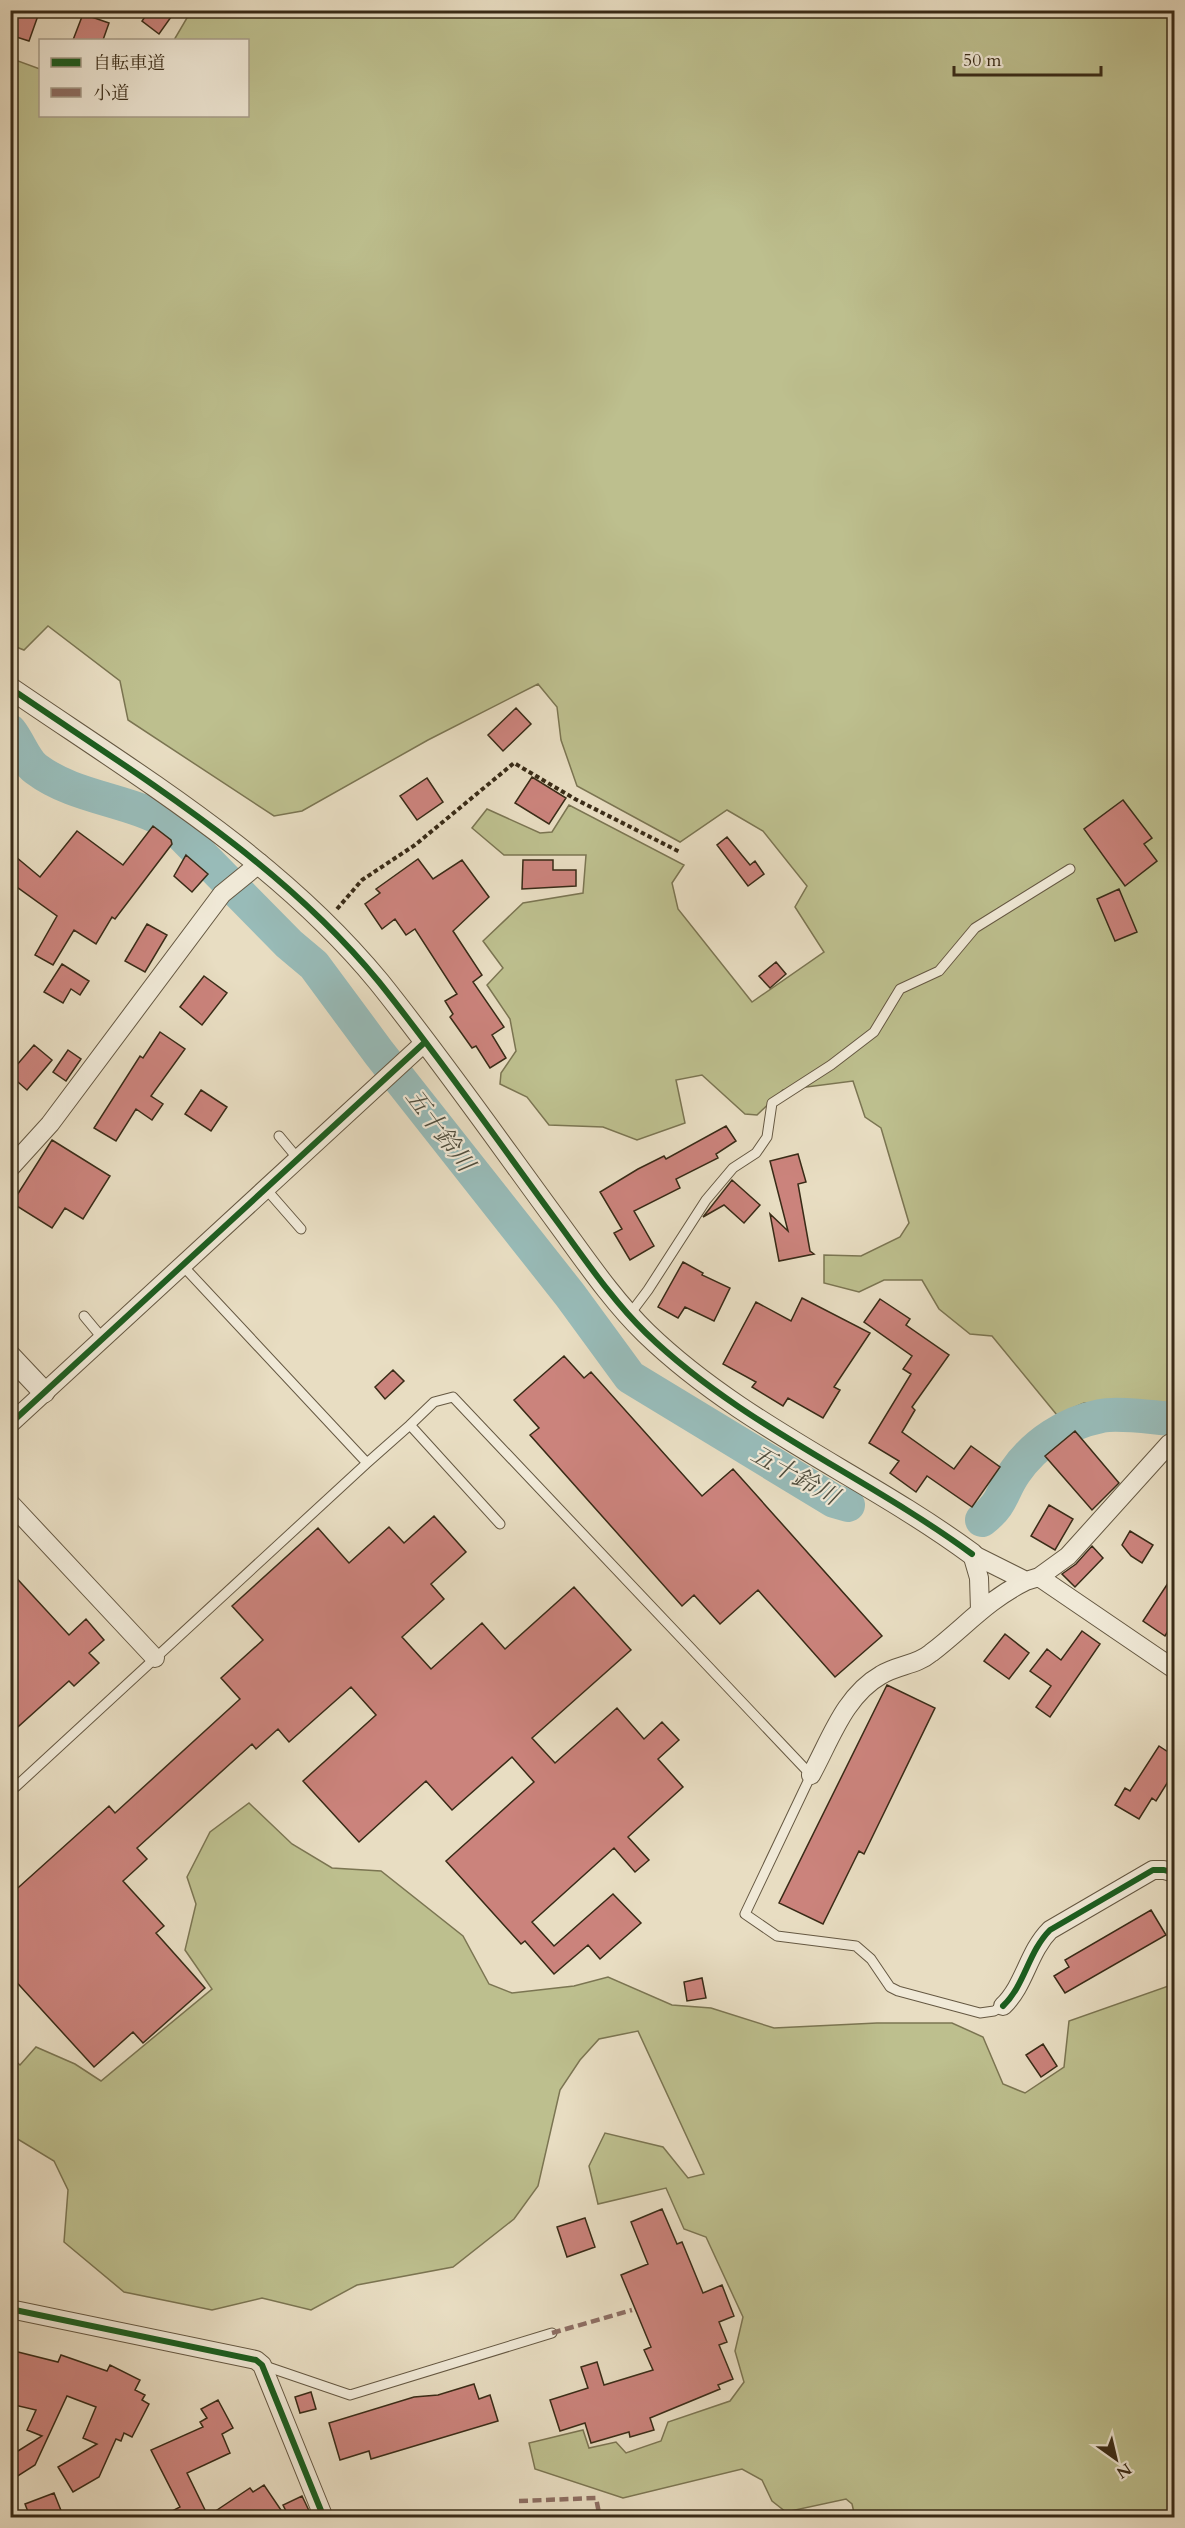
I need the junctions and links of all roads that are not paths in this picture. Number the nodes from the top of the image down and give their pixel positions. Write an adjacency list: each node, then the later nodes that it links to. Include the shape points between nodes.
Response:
1 (10, 688): 2 (street, via 217,829)
2 (252, 868): 4 (street, via 324,923 378,981); 7 (street, via 222,894 50,1124)
3 (1070, 869): 11 (lane, via 975,927 939,971 900,989 874,1032 772,1103 767,1137 756,1153 733,1168 706,1200)
4 (424, 1043): 6 (street); 11 (street)
5 (279, 1136): 6 (lane)
6 (299, 1160): 8 (street)
7 (10, 1168)
8 (266, 1189): 9 (lane); 10 (street)
9 (301, 1229)
10 (183, 1266): 13 (street); 19 (lane)
11 (630, 1314): 22 (street, via 686,1370 730,1402)
12 (84, 1316): 13 (lane)
13 (104, 1340): 15 (street)
14 (10, 1356): 15 (street)
15 (44, 1392): 16 (street)
16 (10, 1424)
17 (410, 1425): 19 (lane); 21 (lane); 27 (lane, via 435,1402 453,1397)
18 (1174, 1441): 23 (street, via 1068,1556)
19 (366, 1463): 25 (lane)
20 (10, 1503): 25 (street)
21 (500, 1524)
22 (972, 1554): 23 (street); 24 (street, via 979,1578)
23 (1033, 1579): 24 (street, via 1004,1592); 26 (street)
24 (980, 1610): 27 (street, via 930,1655 879,1675 854,1697)
25 (155, 1658): 28 (lane)
26 (1174, 1669)
27 (811, 1775): 30 (lane, via 745,1914 777,1936 856,1946 871,1959 890,1987 898,1990 980,2013)
28 (10, 1792)
29 (1174, 1873): 30 (street, via 1153,1870 1050,1930 1038,1941 1014,1996)
30 (1004, 2006)
31 (10, 2309): 33 (street, via 236,2355)
32 (552, 2333): 33 (lane, via 350,2395)
33 (262, 2365): 34 (street)
34 (324, 2517)

